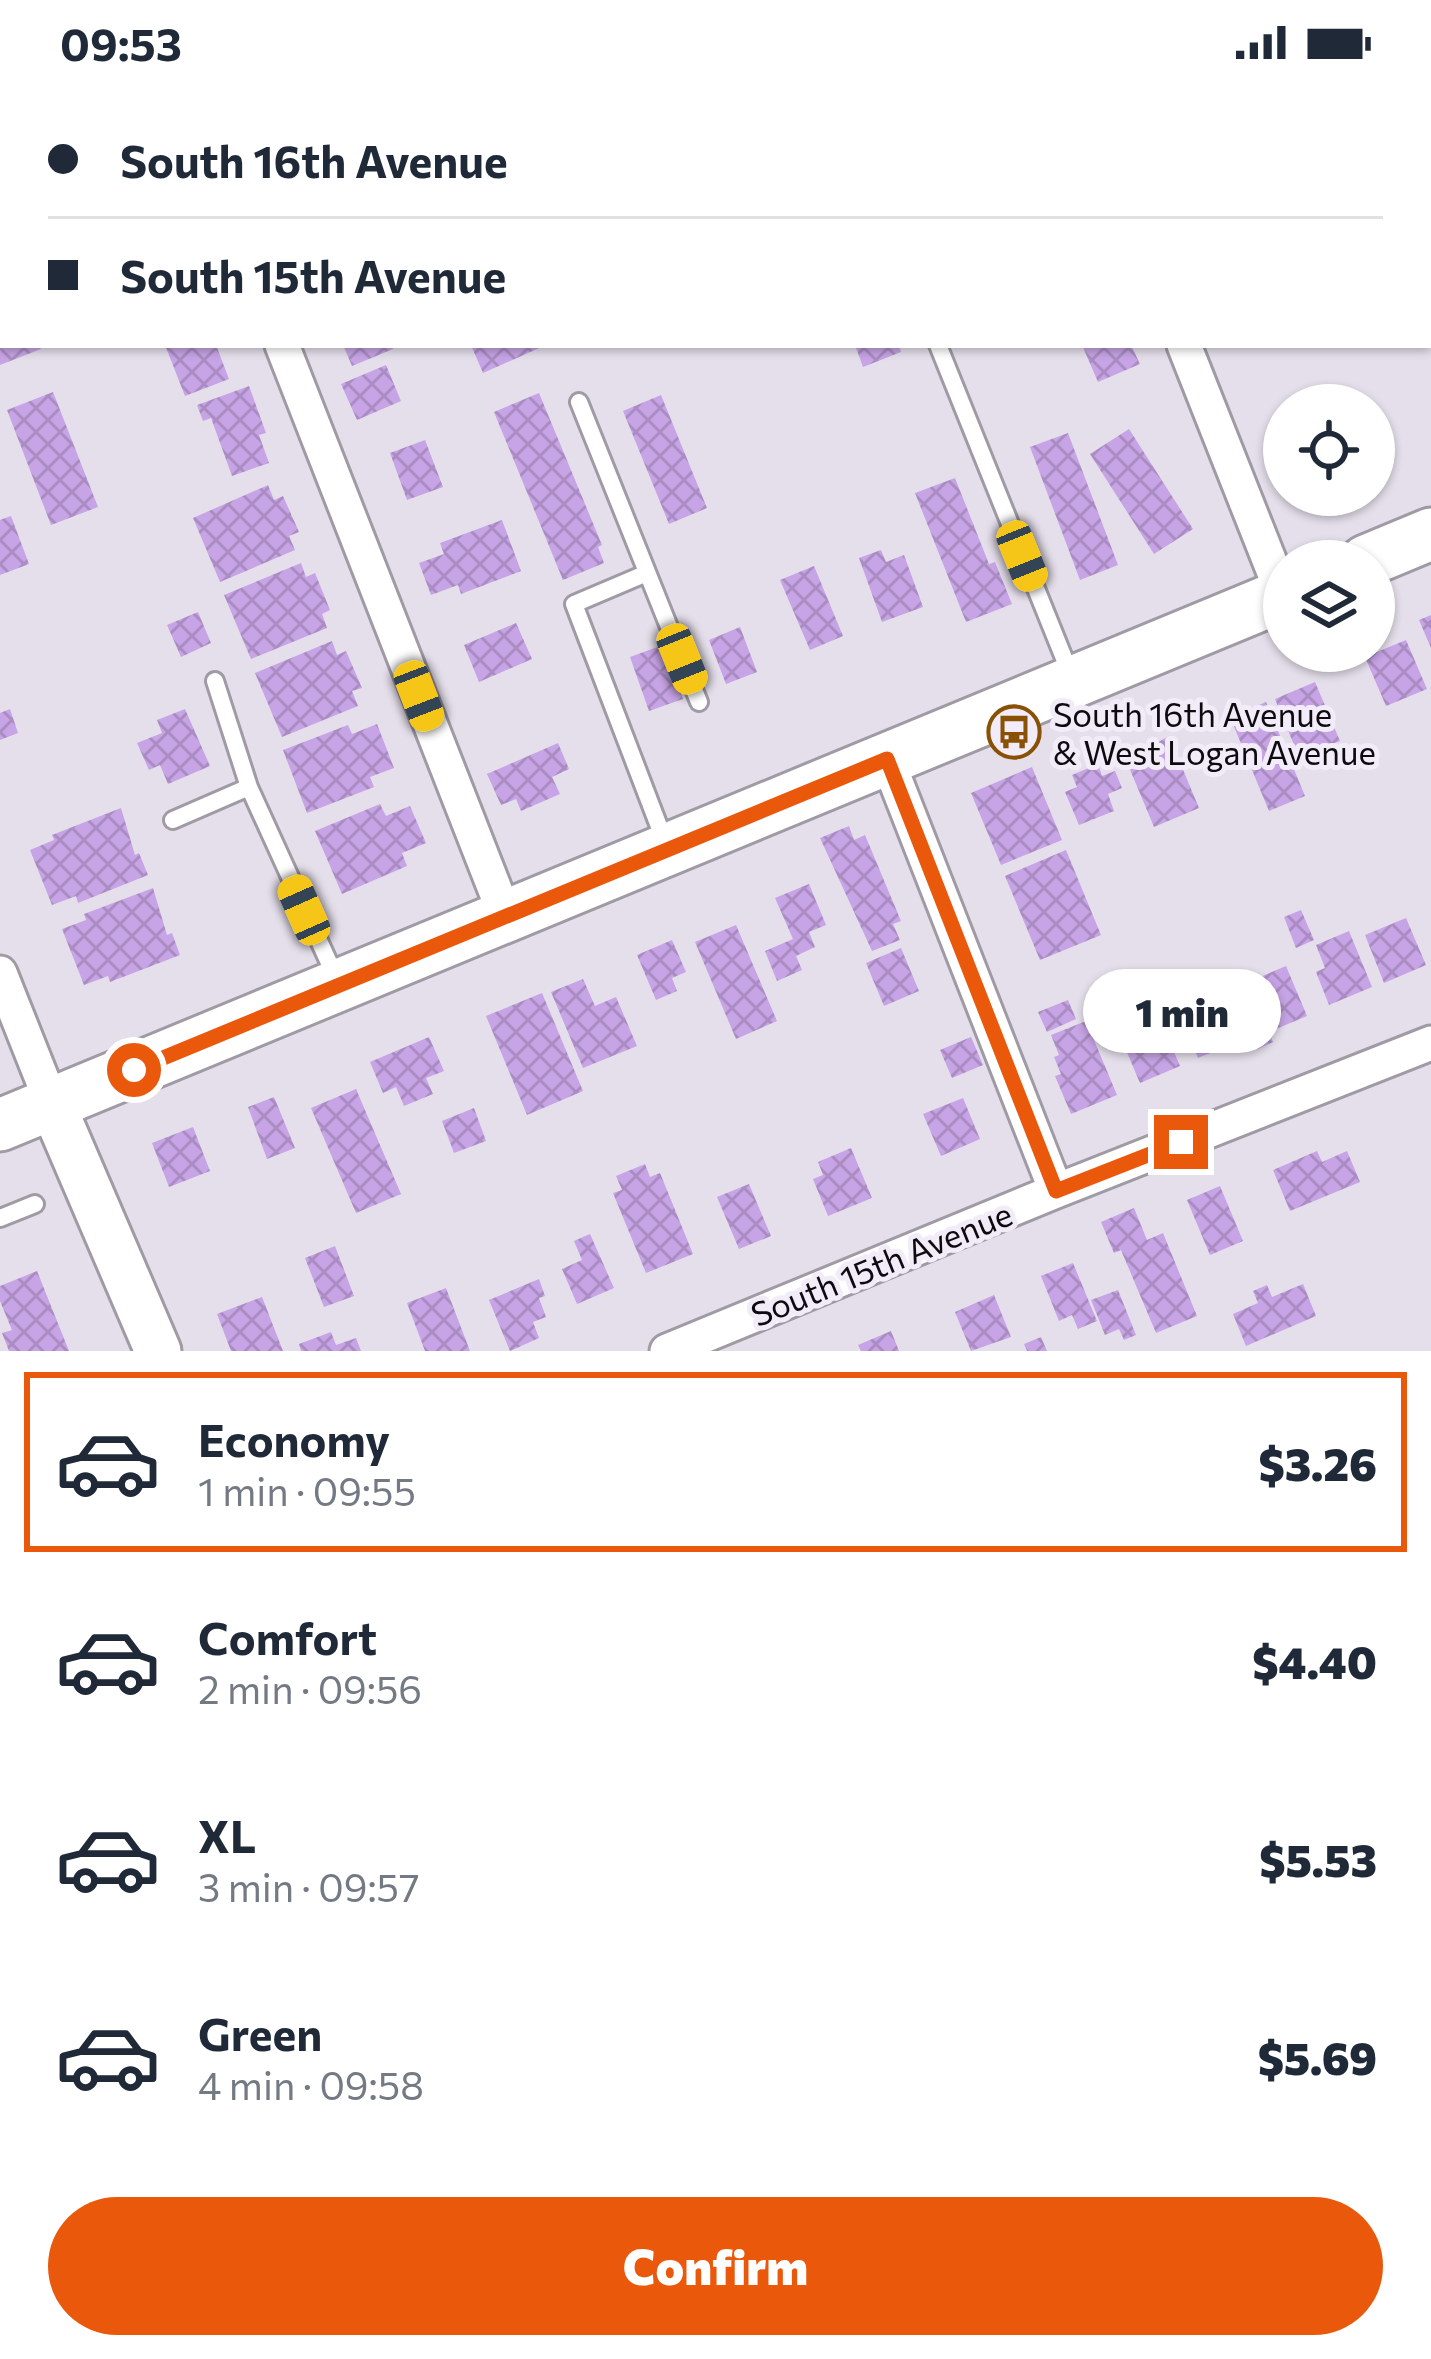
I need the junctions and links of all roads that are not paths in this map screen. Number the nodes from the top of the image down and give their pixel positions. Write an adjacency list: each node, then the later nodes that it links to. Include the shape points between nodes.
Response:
1 (283, 348): 17 (street)
2 (939, 348): 11 (lane)
3 (1185, 348): 6 (street)
4 (579, 402): 8 (lane)
5 (1431, 534): 7 (main road)
6 (1263, 544)
7 (1395, 549)
8 (647, 573): 12 (lane); 16 (lane, via 574,604)
9 (1263, 603): 11 (main road)
10 (215, 681): 14 (lane)
11 (1073, 682): 13 (main road)
12 (699, 702)
13 (887, 759): 16 (main road); 23 (street)
14 (249, 787): 15 (lane); 19 (lane)
15 (173, 820)
16 (668, 848): 17 (main road)
17 (505, 915): 19 (main road)
18 (0, 973): 21 (street)
19 (338, 984): 21 (main road)
20 (1431, 1043): 23 (street, South 15th Avenue)
21 (52, 1104): 22 (main road); 26 (street)
22 (0, 1125)
23 (1056, 1191): 27 (street, South 15th Avenue)
24 (35, 1204): 25 (lane)
25 (0, 1218)
26 (158, 1351)
27 (667, 1351)

